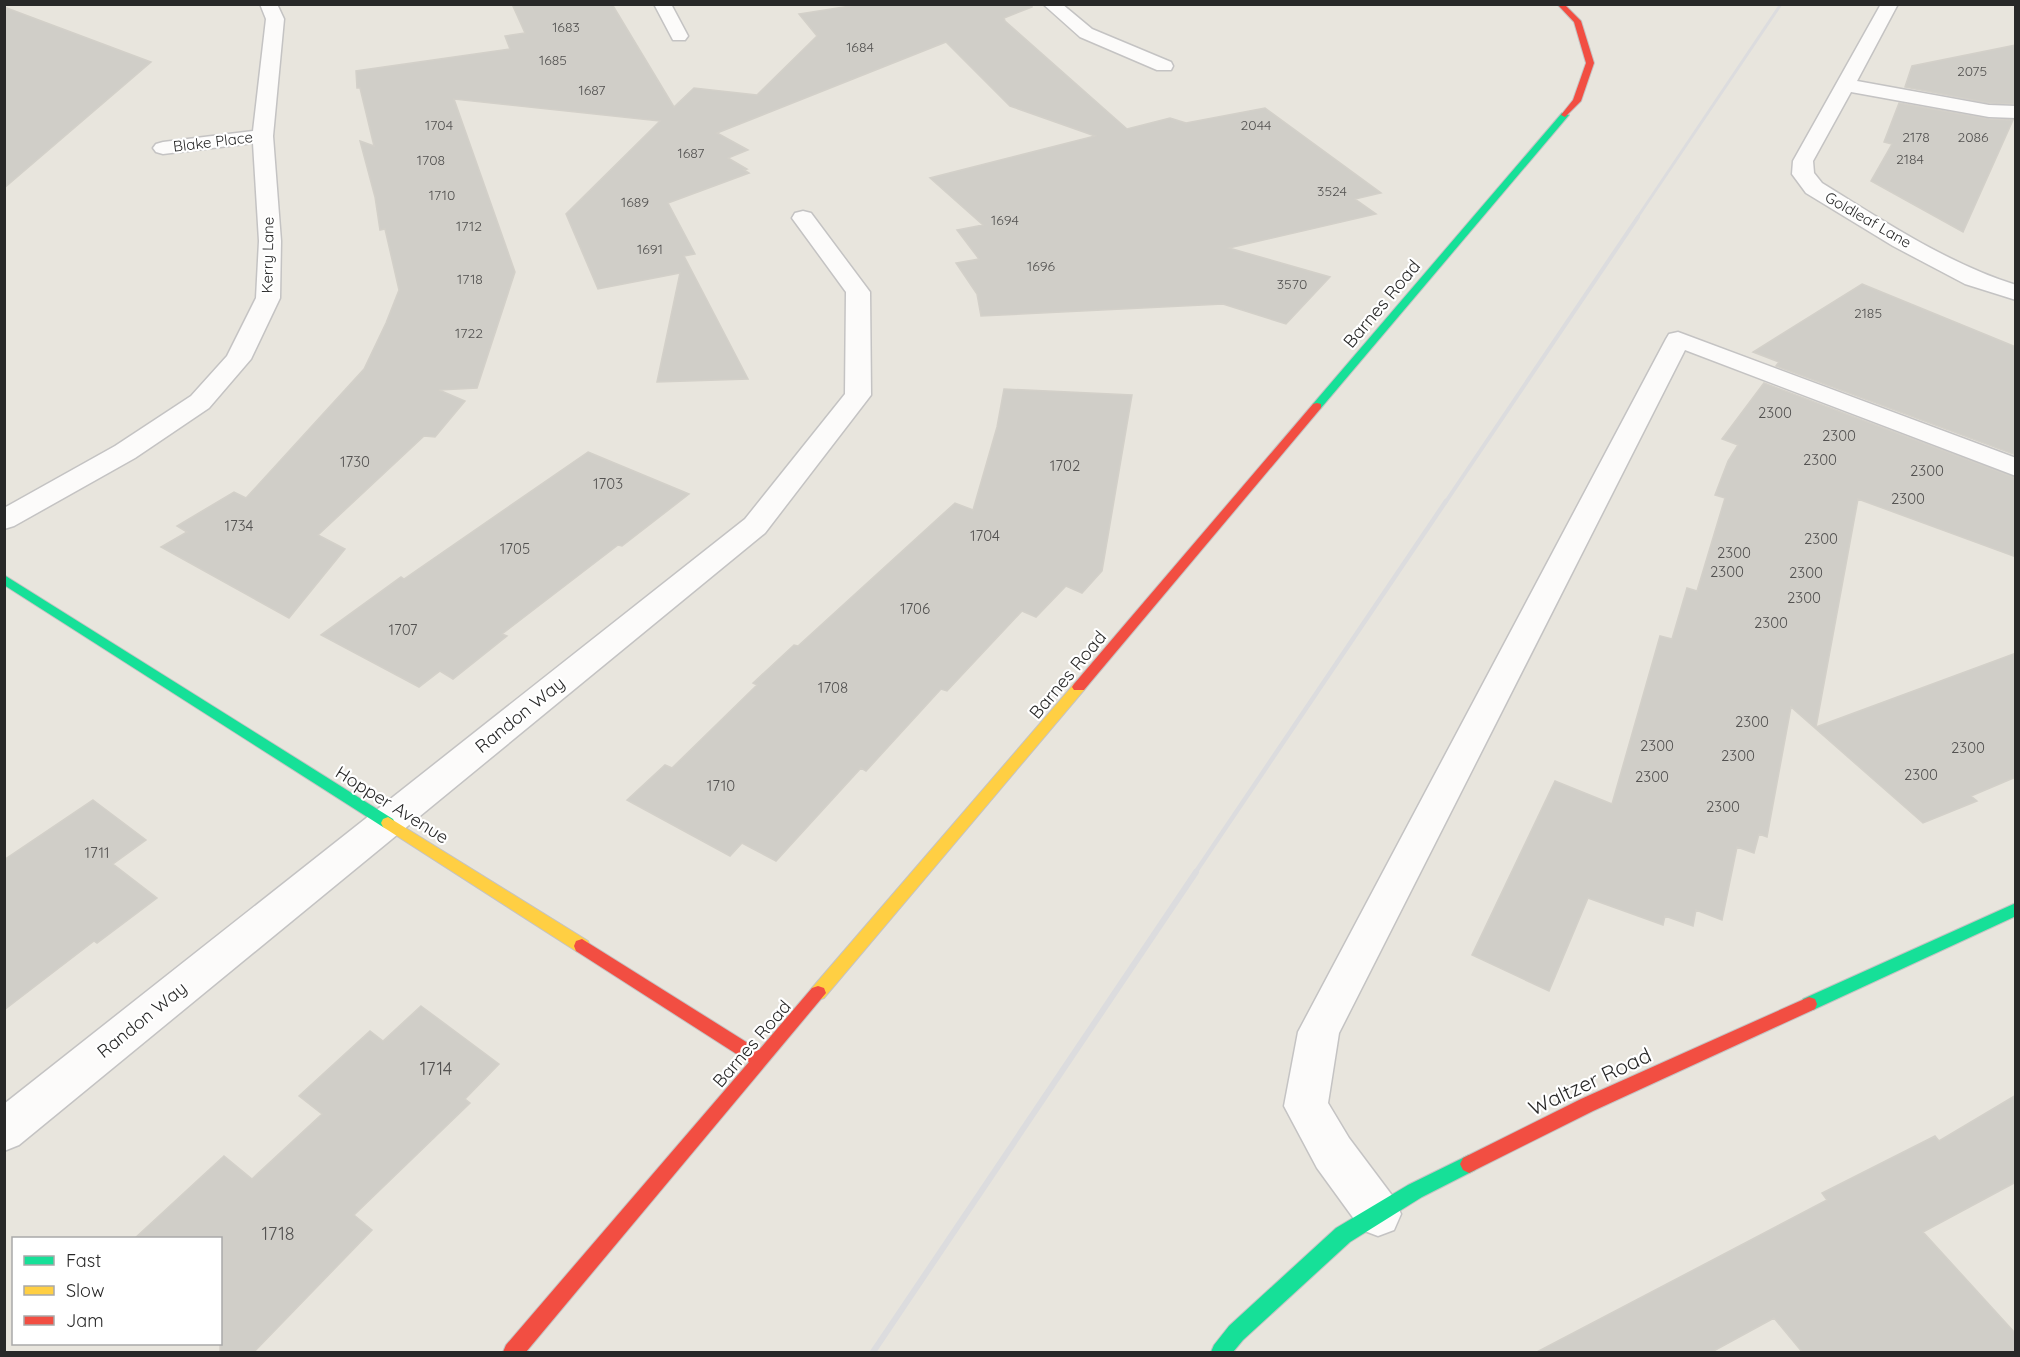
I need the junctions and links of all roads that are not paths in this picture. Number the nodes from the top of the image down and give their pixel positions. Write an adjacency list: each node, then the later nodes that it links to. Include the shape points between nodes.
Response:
1 (268, 4): 10 (street, Kerry Lane, via 275,19)
2 (662, 4): 6 (street)
3 (1051, 4): 7 (street, via 1086,33)
4 (1560, 4): 19 (street, Barnes Road, via 1577,21 1590,63 1577,102)
5 (1890, 4): 8 (street, Goldleaf Lane)
6 (679, 36)
7 (1164, 66)
8 (1845, 85): 9 (street, via 1989,111); 13 (street, Goldleaf Lane, via 1803,161 1803,174 1814,188 1973,279)
9 (2016, 112)
10 (263, 136): 11 (street, Blake Place); 15 (street, Kerry Lane, via 270,241 268,298 238,359 200,402 125,452)
11 (163, 148)
12 (803, 218): 17 (street, Randon Way, via 858,292 858,395 755,526)
13 (2016, 293)
14 (2016, 468): 21 (street, via 1678,339 1319,1032 1306,1106 1333,1153)
15 (4, 520)
16 (4, 579): 17 (street, Hopper Avenue)
17 (386, 822): 19 (street, Hopper Avenue); 20 (street, Randon Way)
18 (2016, 909): 21 (street, Waltzer Road, via 1587,1105 1415,1191)
19 (761, 1060): 22 (street, Barnes Road)
20 (4, 1131)
21 (1378, 1214): 23 (street, Waltzer Road, via 1343,1235 1236,1333)
22 (513, 1353)
23 (1221, 1353)

